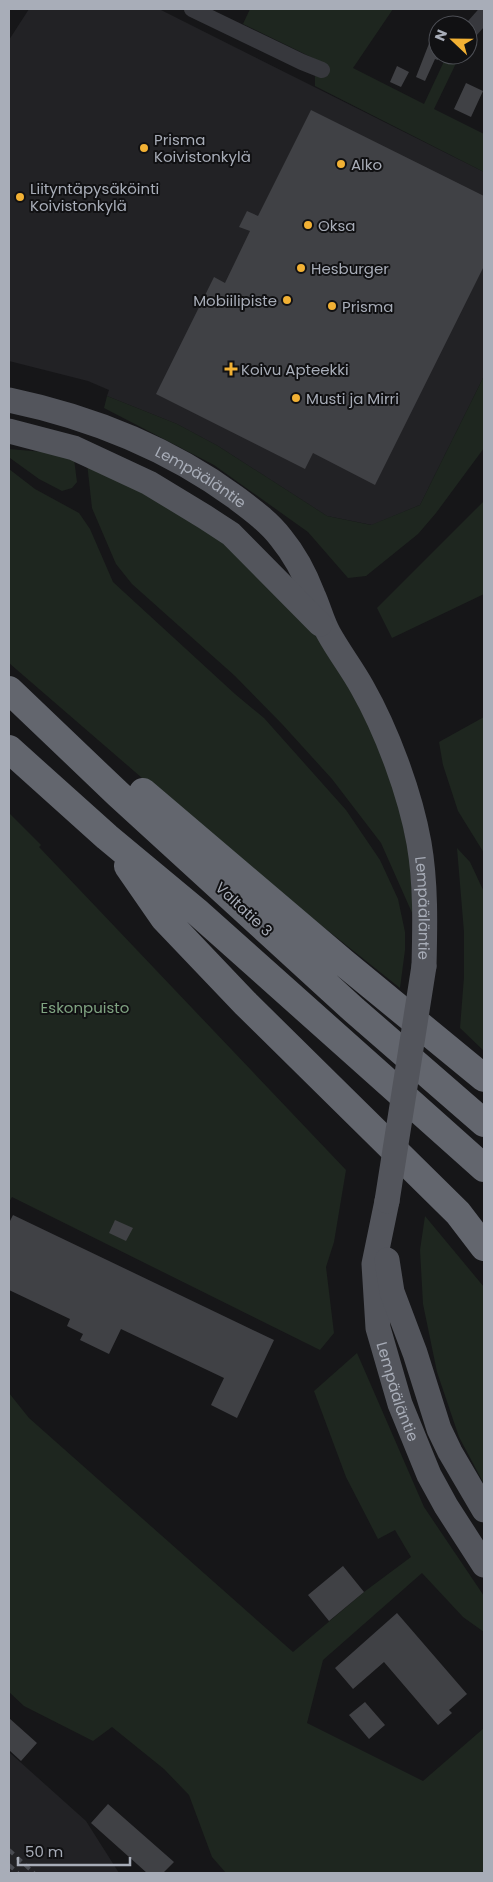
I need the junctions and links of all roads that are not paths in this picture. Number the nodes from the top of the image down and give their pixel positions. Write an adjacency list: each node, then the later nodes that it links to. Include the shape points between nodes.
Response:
1 (192, 9): 2 (street)
2 (322, 70)
3 (9, 400): 5 (main road, Lempääläntie, via 76,417 119,433 163,452 223,488 280,536 302,570)
4 (9, 431): 5 (main road, Lempääläntie, via 74,448 149,483 231,534)
5 (328, 633): 15 (main road, Lempääläntie, bridge, via 383,730 411,808 423,877 424,966)
6 (18, 698): 9 (highway, via 68,727 344,963); 13 (highway, Valtatie 3, via 354,1010)
7 (9, 749): 8 (highway)
8 (107, 837): 12 (highway, via 164,918); 14 (highway, via 196,911)
9 (462, 1058): 10 (highway); 11 (highway)
10 (484, 1074)
11 (484, 1078)
12 (336, 1092): 16 (highway); 17 (highway, via 458,1213)
13 (484, 1123)
14 (484, 1168)
15 (387, 1201): 18 (main road, Lempääläntie, via 386,1246 392,1292 439,1429); 19 (main road, Lempääläntie, via 374,1264 378,1328 400,1404 429,1475)
16 (484, 1214)
17 (484, 1247)
18 (484, 1510)
19 (484, 1566)

